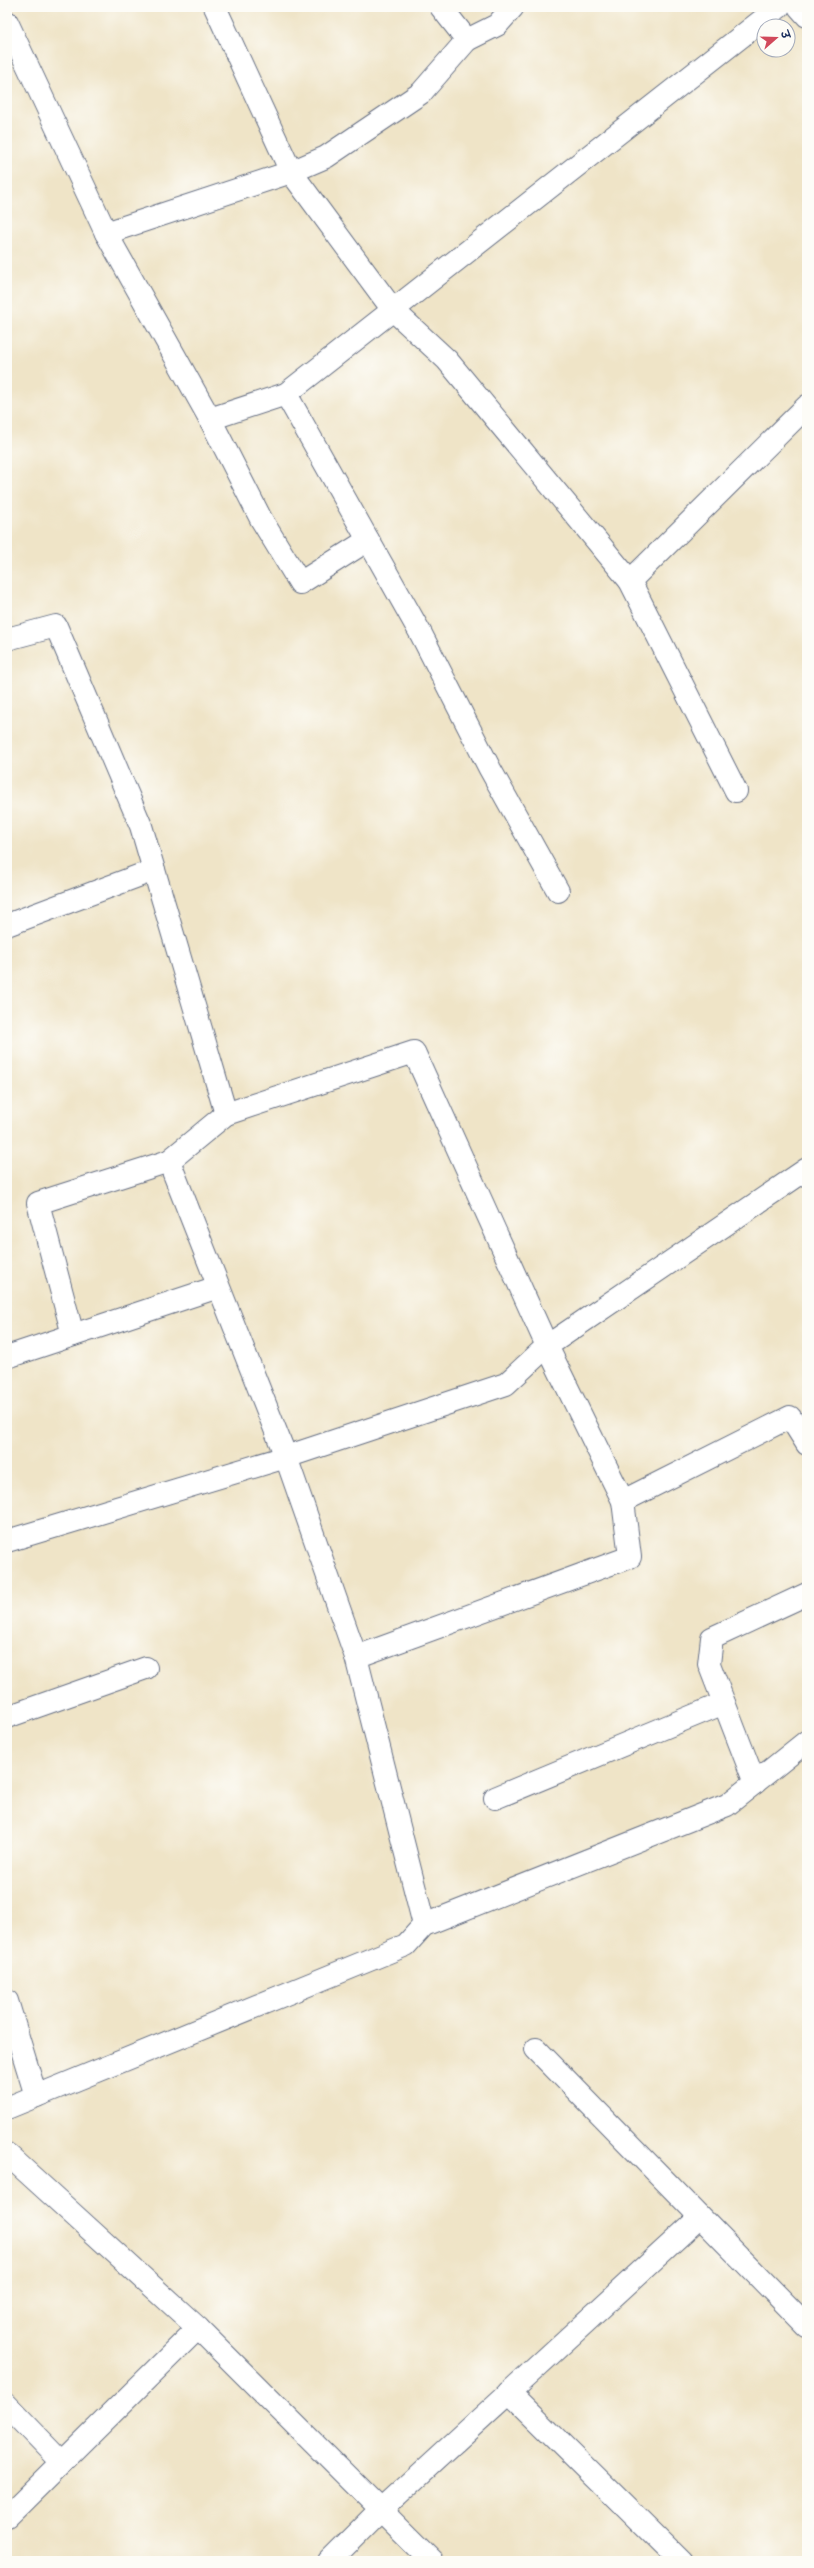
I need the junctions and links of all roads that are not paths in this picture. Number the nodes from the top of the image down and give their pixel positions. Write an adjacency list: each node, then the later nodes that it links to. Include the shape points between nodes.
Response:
1 (214, 7): 9 (street)
2 (441, 7): 8 (street)
3 (513, 7): 8 (street, via 497,26)
4 (778, 7): 11 (street)
5 (799, 7): 6 (street)
6 (807, 16)
7 (7, 22): 10 (street)
8 (467, 40): 9 (street, via 421,93 326,157)
9 (291, 172): 10 (street); 11 (street)
10 (106, 233): 14 (street)
11 (393, 310): 12 (street); 16 (street, via 447,360)
12 (286, 394): 14 (street); 15 (street)
13 (807, 406): 16 (street)
14 (210, 419): 15 (street, via 261,519 300,583)
15 (368, 540): 20 (street)
16 (630, 581): 18 (street)
17 (7, 639): 19 (street, via 56,626 142,826)
18 (736, 791)
19 (154, 870): 21 (street); 22 (street)
20 (558, 892)
21 (7, 925)
22 (226, 1114): 23 (street); 27 (street, via 414,1052)
23 (169, 1161): 25 (street); 26 (street, via 38,1203)
24 (807, 1169): 27 (street)
25 (218, 1287): 26 (street); 30 (street)
26 (73, 1335): 28 (street)
27 (547, 1346): 30 (street, via 506,1384); 31 (street)
28 (7, 1357)
29 (807, 1444): 31 (street, via 790,1417)
30 (286, 1457): 32 (street); 34 (street)
31 (623, 1501): 34 (street, via 630,1557)
32 (7, 1542)
33 (807, 1594): 36 (street, via 712,1638 709,1664)
34 (356, 1657): 41 (street)
35 (146, 1668): 37 (street)
36 (724, 1703): 39 (street); 40 (street)
37 (7, 1717)
38 (807, 1741): 39 (street)
39 (755, 1783): 41 (street, via 727,1805)
40 (495, 1798)
41 (424, 1925): 44 (street, via 406,1946)
42 (7, 2001): 44 (street)
43 (536, 2049): 47 (street)
44 (36, 2096): 45 (street)
45 (7, 2108)
46 (7, 2154): 49 (street)
47 (700, 2217): 48 (street); 50 (street)
48 (807, 2326)
49 (198, 2328): 52 (street); 53 (street)
50 (509, 2392): 53 (street); 57 (street)
51 (7, 2405): 52 (street)
52 (62, 2462): 54 (street)
53 (380, 2510): 55 (street); 56 (street)
54 (7, 2517)
55 (330, 2561)
56 (432, 2561)
57 (680, 2561)

